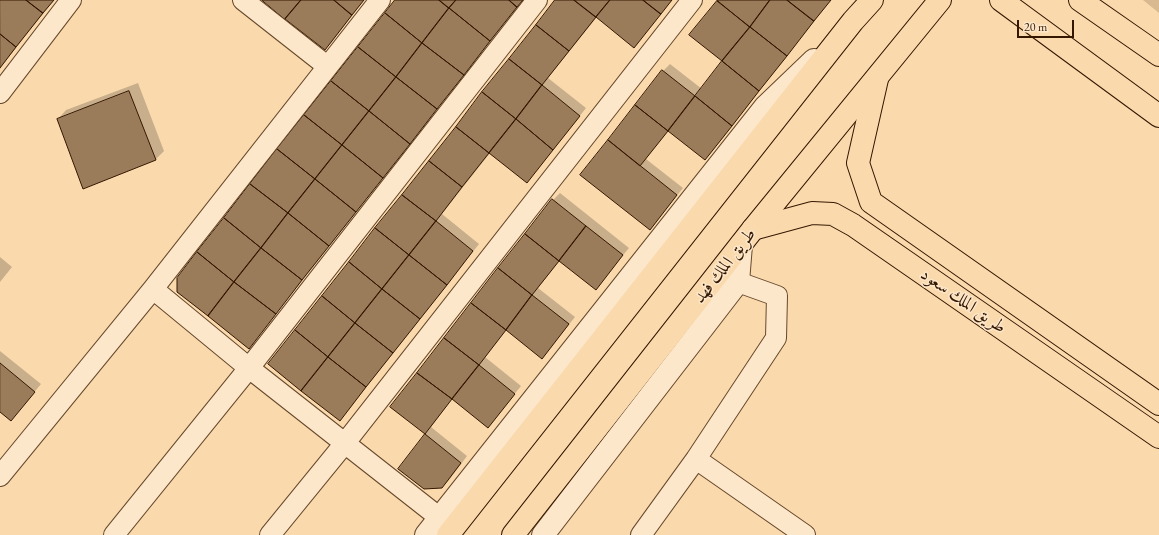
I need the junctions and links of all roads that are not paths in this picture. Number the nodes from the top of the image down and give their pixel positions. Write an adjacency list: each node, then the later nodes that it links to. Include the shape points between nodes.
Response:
1 (72, 0): 13 (street)
2 (243, 0): 11 (street)
3 (380, 0): 11 (street)
4 (537, 0): 18 (street)
5 (692, 0): 21 (street)
6 (872, 0): 24 (main road)
7 (940, 0): 12 (main road, طريق الملك فهد)
8 (1002, 0): 14 (main road)
9 (1080, 0): 10 (main road)
10 (1159, 55)
11 (327, 66): 17 (street)
12 (877, 79): 15 (main road, طريق الملك فهد); 19 (main road, via 858,163 871,202)
13 (0, 94)
14 (1159, 116)
15 (747, 237): 16 (street); 20 (main road, طريق الملك سعود, via 812,213 833,214 853,225); 28 (main road, طريق الملك فهد)
16 (738, 282): 22 (street, via 777,296 776,338); 29 (street)
17 (153, 288): 18 (street); 23 (street)
18 (249, 368): 21 (street); 25 (street)
19 (1159, 404)
20 (1159, 437)
21 (345, 443): 24 (street); 26 (street)
22 (696, 459): 30 (street); 31 (street)
23 (0, 475)
24 (444, 526): 27 (street)
25 (114, 535)
26 (270, 535)
27 (426, 535)
28 (513, 535)
29 (543, 535)
30 (642, 535)
31 (805, 535)

